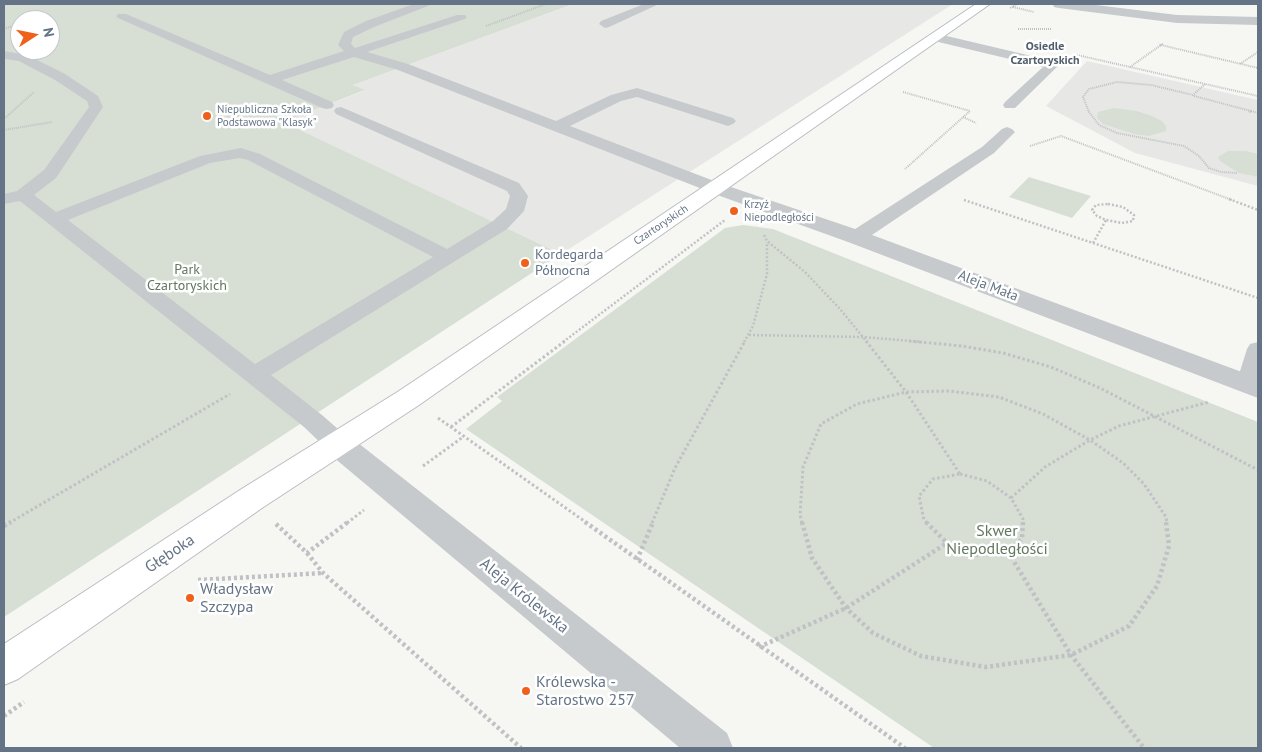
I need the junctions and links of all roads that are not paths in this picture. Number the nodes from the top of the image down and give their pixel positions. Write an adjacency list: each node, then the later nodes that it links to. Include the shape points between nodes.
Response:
1 (424, 4): 10 (lane, via 348,35 344,45)
2 (653, 4): 8 (lane)
3 (984, 4): 9 (main road, Czartoryskich)
4 (1059, 4): 7 (street, via 1177,19)
5 (122, 16): 12 (lane)
6 (461, 17): 10 (lane)
7 (1258, 21)
8 (605, 24)
9 (934, 37): 13 (lane, via 1052,65); 17 (main road, Czartoryskich)
10 (352, 52): 12 (lane); 15 (lane, via 402,67)
11 (4, 55): 18 (lane, via 22,58 41,67 93,99 96,107 50,174)
12 (270, 80): 22 (lane, via 513,186 519,196 515,211 500,225)
13 (1010, 105)
14 (728, 121): 15 (lane, via 637,92 616,98)
15 (558, 126): 17 (lane)
16 (1007, 132): 21 (lane, via 988,150)
17 (716, 188): 21 (street, Aleja Mała); 26 (main road, Czartoryskich, via 409,398)
18 (24, 195): 19 (lane); 20 (lane)
19 (4, 199)
20 (55, 219): 22 (lane, via 206,160 241,154 254,157); 24 (lane)
21 (856, 236): 25 (street, Aleja Mała)
22 (448, 257): 24 (lane)
23 (1258, 348): 25 (lane)
24 (256, 376): 26 (lane)
25 (1253, 386)
26 (337, 443): 27 (main road, Głęboka); 28 (street, Aleja Królewska)
27 (4, 666)
28 (712, 748)

